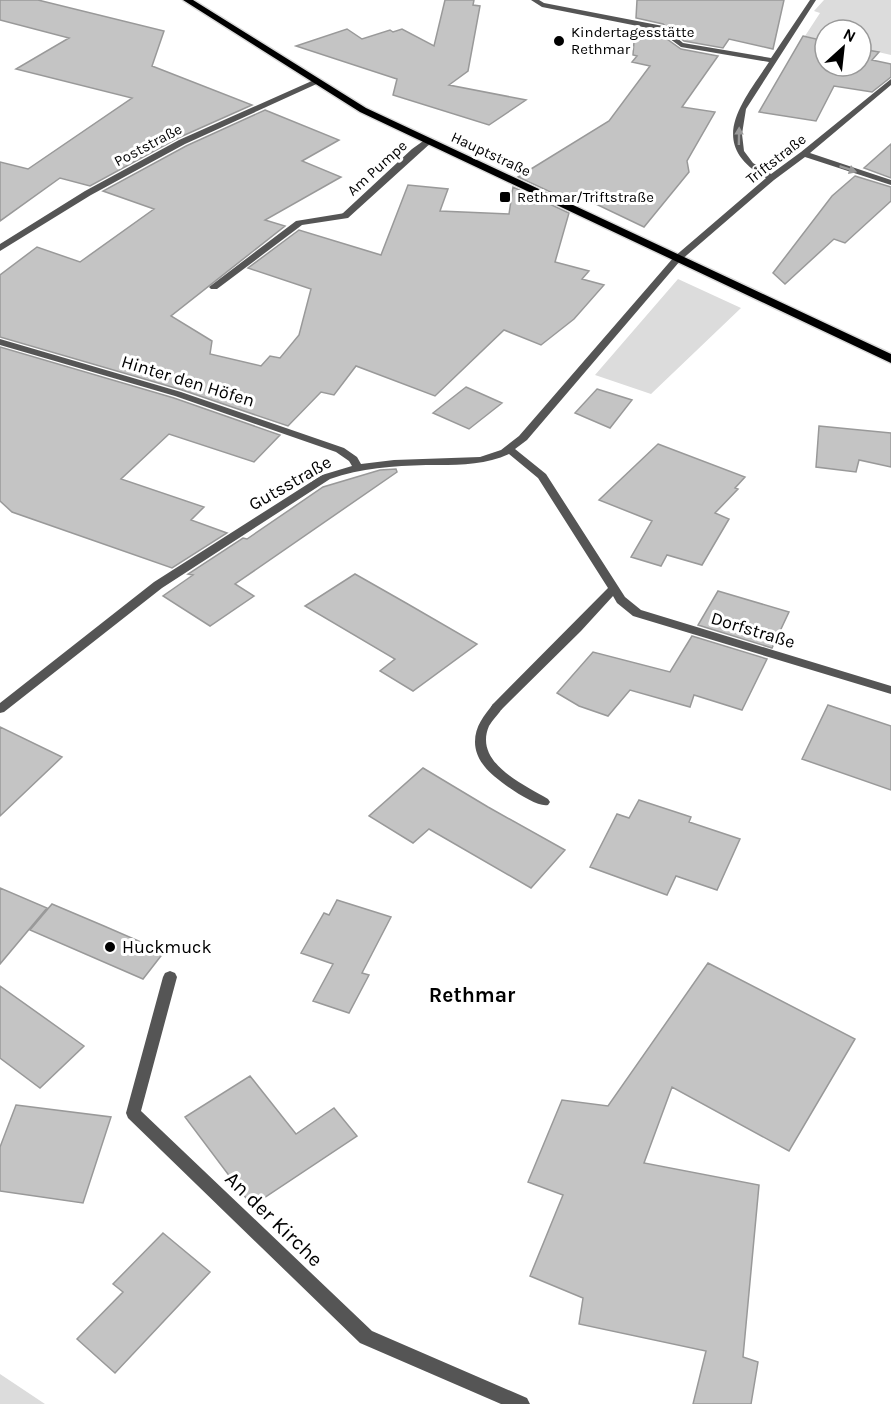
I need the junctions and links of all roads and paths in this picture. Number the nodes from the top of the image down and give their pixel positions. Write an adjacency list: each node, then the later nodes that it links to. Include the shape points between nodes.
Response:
1 (188, 0): 8 (main road, Hauptstraße)
2 (534, 0): 5 (street)
3 (571, 0): 5 (street)
4 (813, 0): 6 (street)
5 (568, 10): 6 (street, via 660,28 681,45)
6 (775, 61): 11 (street, one-way to 6, via 744,161 738,139 742,109)
7 (891, 81): 10 (street, Triftstraße)
8 (317, 82): 9 (main road, Hauptstraße, via 363,110); 13 (street, Poststraße, via 182,142 88,193)
9 (429, 141): 14 (main road, Hauptstraße); 15 (street, Am Pumpe, via 345,216 300,223)
10 (804, 154): 11 (street, Triftstraße); 12 (street, one-way to 12)
11 (771, 178): 14 (street, Triftstraße)
12 (891, 183)
13 (0, 248)
14 (677, 259): 17 (main road, Hauptstraße); 18 (street, Gutsstraße, via 523,438)
15 (214, 287)
16 (0, 342): 19 (street, Hinter den Höfen, via 253,419 340,450)
17 (891, 359)
18 (509, 449): 19 (street, Gutsstraße, via 482,460); 20 (street, Dorfstraße, via 542,476)
19 (358, 468): 22 (street, Gutsstraße, via 326,477 158,585)
20 (614, 590): 21 (street, Dorfstraße, via 637,613); 23 (street, via 496,706 482,730 481,748 493,770)
21 (891, 690)
22 (0, 709)
23 (544, 802)
24 (170, 977): 25 (street, An der Kirche, via 133,1113 366,1337)
25 (521, 1404)

